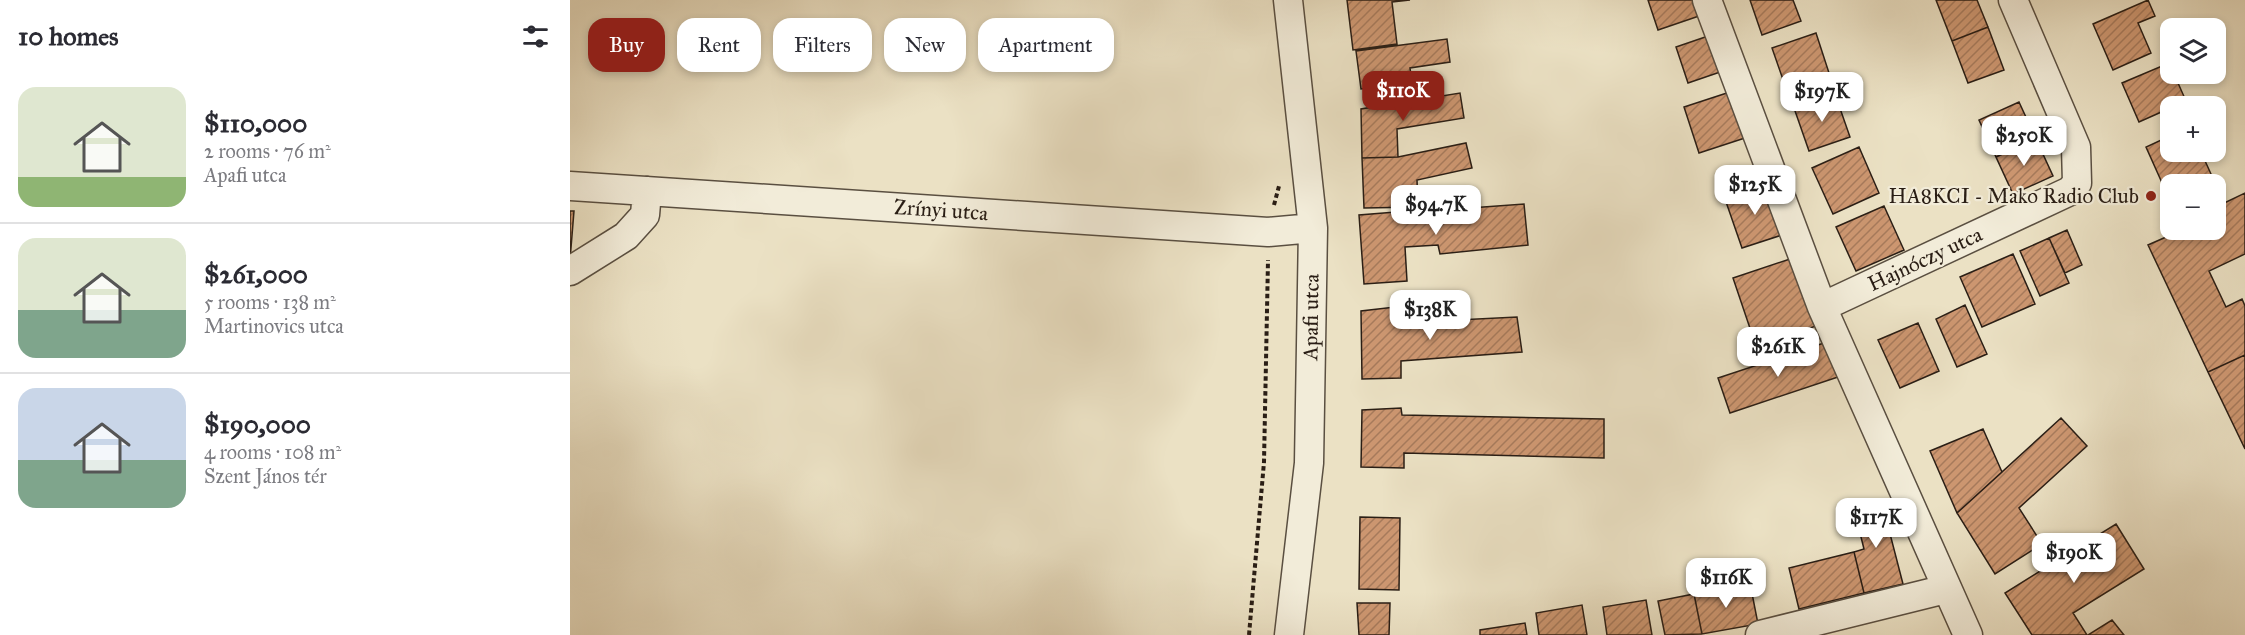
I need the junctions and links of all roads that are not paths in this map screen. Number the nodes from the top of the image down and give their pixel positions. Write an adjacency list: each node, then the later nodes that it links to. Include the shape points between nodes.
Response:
1 (1288, 0): 6 (street, Apafi utca)
2 (1707, 0): 8 (street)
3 (2013, 0): 8 (street, Hajnóczy utca, via 2076,147 2077,183 2070,191)
4 (570, 186): 5 (street, Zrínyi utca)
5 (647, 191): 6 (street, Zrínyi utca, via 1268,232); 7 (street, via 645,215 626,236)
6 (1313, 228): 10 (street, Apafi utca, via 1309,463)
7 (570, 271)
8 (1822, 307): 9 (street)
9 (1946, 589): 11 (street); 12 (street)
10 (1289, 635)
11 (1760, 635)
12 (1968, 635)

